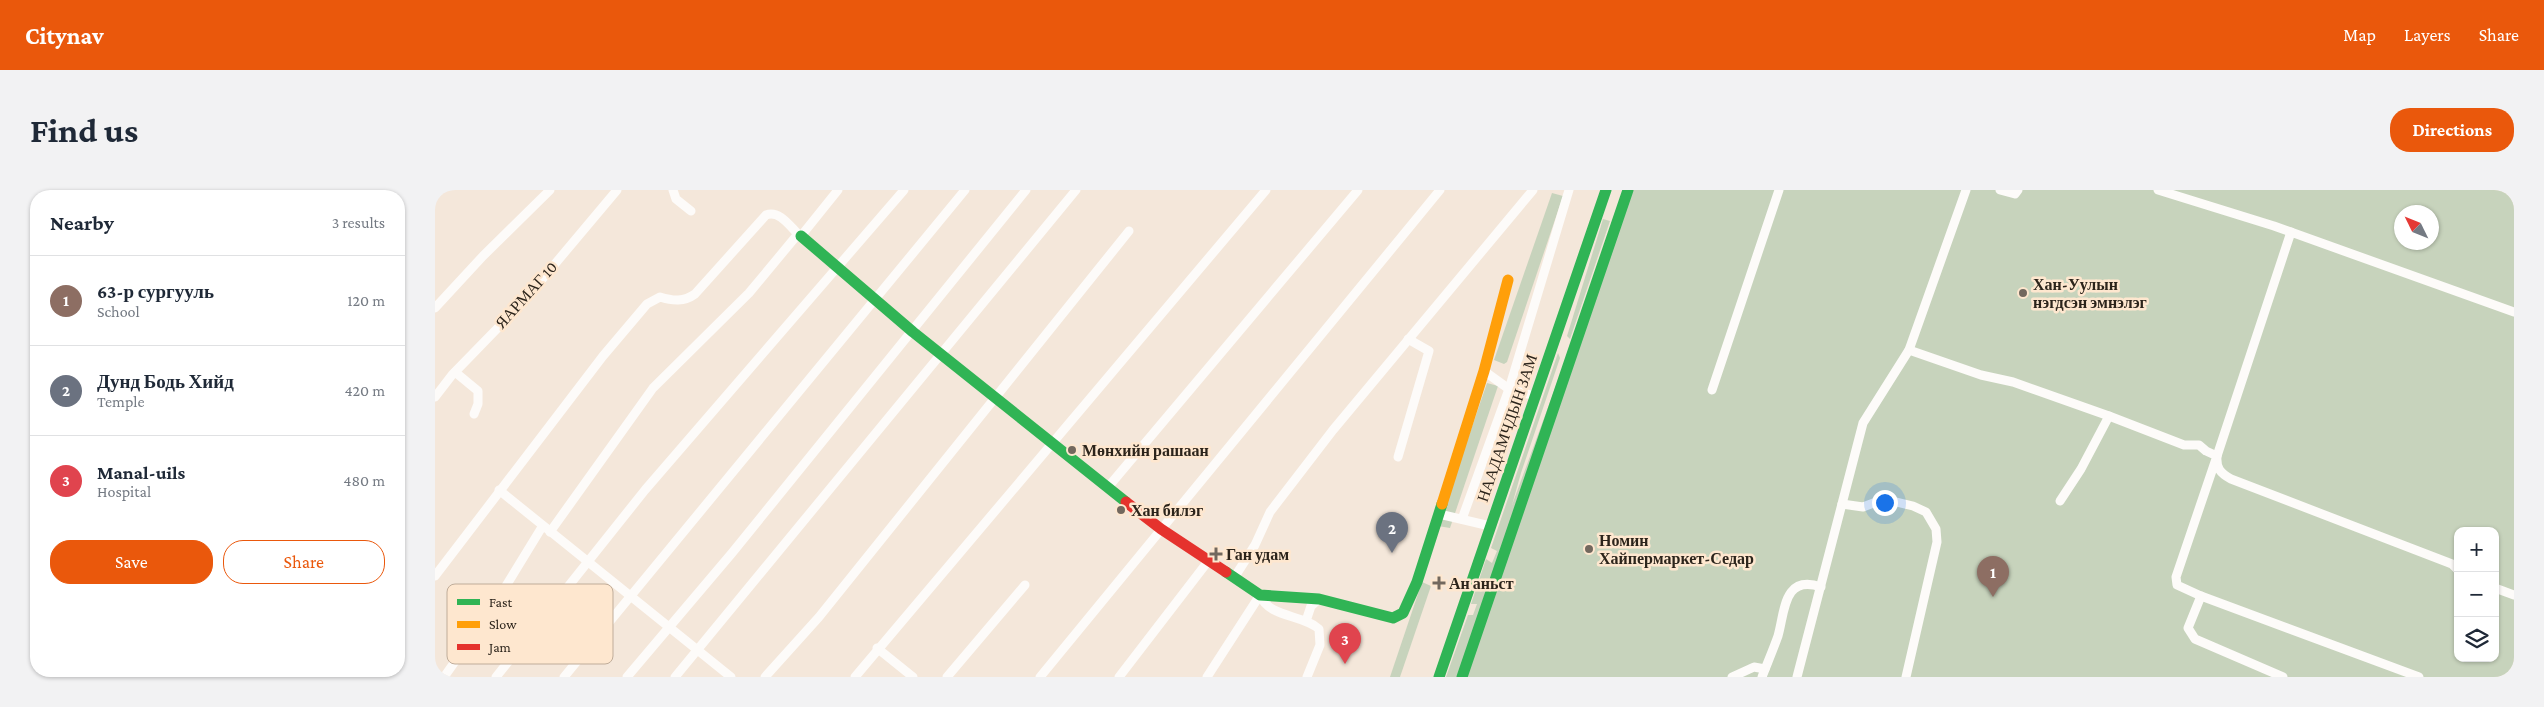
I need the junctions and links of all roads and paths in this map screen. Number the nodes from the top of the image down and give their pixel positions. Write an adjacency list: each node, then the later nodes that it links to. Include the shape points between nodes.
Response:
1 (551, 190): 28 (street)
2 (673, 190): 21 (street, via 676,199)
3 (838, 190): 24 (street)
4 (904, 190): 25 (street)
5 (965, 190): 27 (street)
6 (1026, 190): 30 (street)
7 (1076, 190): 35 (street)
8 (1266, 190): 45 (street)
9 (1358, 190): 48 (street)
10 (1440, 190): 55 (street)
11 (1533, 190): 31 (street)
12 (1569, 190): 38 (street)
13 (1606, 190): 32 (main road, НААДАМЧДЫН ЗАМ)
14 (1628, 190): 33 (main road)
15 (1779, 190): 39 (street)
16 (1965, 190): 34 (street)
17 (2001, 190): 18 (street, via 2015,194)
18 (2018, 190)
19 (2159, 190): 23 (street)
20 (617, 191): 37 (street, ЯАРМАГ 10, via 523,302)
21 (691, 210)
22 (1129, 231): 42 (street)
23 (2291, 232): 29 (street); 46 (street)
24 (799, 235): 25 (main road); 49 (street, via 777,214 766,215 688,299 680,301 660,297 652,300 603,356); 56 (street, via 749,293 653,388)
25 (839, 266): 27 (main road); 60 (street, via 645,490)
26 (1508, 280): 36 (main road)
27 (874, 298): 30 (main road); 69 (street)
28 (435, 308)
29 (2514, 312)
30 (913, 332): 35 (main road); 78 (street)
31 (1408, 339): 47 (street, via 1429,351); 63 (street, via 1270,512 1255,545)
32 (1555, 342): 33 (main road); 40 (main road, НААДАМЧДЫН ЗАМ)
33 (1574, 347): 58 (main road)
34 (1909, 350): 44 (street); 51 (street, via 1863,423)
35 (942, 353): 42 (main road); 80 (street)
36 (1484, 371): 38 (street); 52 (main road)
37 (455, 372): 41 (street, ЯАРМАГ 10); 43 (street, via 478,391)
38 (1509, 389): 40 (street); 53 (street)
39 (1712, 390)
40 (1535, 396): 54 (main road, НААДАМЧДЫН ЗАМ)
41 (435, 397)
42 (997, 398): 45 (main road); 91 (street, via 819,617)
43 (474, 414)
44 (2109, 416): 46 (street, via 2184,446 2199,445); 50 (street)
45 (1052, 444): 48 (main road); 79 (street)
46 (2217, 456): 61 (street, via 2219,470 2231,479); 72 (street, via 2176,577 2177,585)
47 (1397, 457)
48 (1109, 486): 55 (main road)
49 (499, 490): 56 (street); 62 (street)
50 (2060, 501)
51 (1842, 504): 67 (street); 103 (street, via 1863,507 1884,499 1913,506 1926,512 1936,529 1937,542)
52 (1439, 514): 53 (street); 73 (main road, via 1417,582 1399,617)
53 (1462, 519): 54 (street)
54 (1490, 526): 57 (main road, НААДАМЧДЫН ЗАМ)
55 (1161, 529): 59 (main road); 95 (street)
56 (546, 530): 60 (street); 64 (street)
57 (1483, 548): 58 (main road, via 1490,556); 74 (main road, НААДАМЧДЫН ЗАМ)
58 (1504, 554): 76 (main road)
59 (1209, 560): 63 (main road); 96 (street)
60 (589, 563): 65 (street); 69 (street)
61 (2454, 566)
62 (435, 576)
63 (1234, 578): 70 (main road)
64 (509, 584)
65 (572, 584)
66 (1025, 585): 94 (street)
67 (1821, 587): 84 (street, via 1801,585 1788,596 1778,636); 102 (street)
68 (2499, 589): 71 (street)
69 (630, 595): 75 (street); 78 (street)
70 (1260, 595): 73 (main road); 77 (street, via 1263,603 1273,610); 97 (street)
71 (2514, 595)
72 (2201, 596): 104 (street, via 2188,628 2195,639); 105 (street)
73 (1319, 600): 77 (street, via 1311,606)
74 (1461, 611): 76 (main road, via 1472,609); 99 (main road, НААДАМЧДЫН ЗАМ)
75 (613, 616)
76 (1483, 616): 100 (main road)
77 (1306, 621): 98 (street, via 1319,629 1321,636)
78 (669, 626): 80 (street); 88 (street)
79 (877, 648): 92 (street); 93 (street)
80 (698, 649): 89 (street); 90 (street)
81 (453, 664): 85 (street)
82 (507, 664): 86 (street)
83 (574, 664): 87 (street)
84 (1763, 673): 101 (street, via 1753,667)
85 (444, 677)
86 (496, 677)
87 (564, 677)
88 (627, 677)
89 (675, 677)
90 (731, 677)
91 (765, 677)
92 (855, 677)
93 (913, 677)
94 (947, 677)
95 (1040, 677)
96 (1119, 677)
97 (1207, 677)
98 (1307, 677)
99 (1439, 677)
100 (1462, 677)
101 (1732, 677)
102 (1797, 677)
103 (1907, 677)
104 (2283, 677)
105 (2419, 677)

